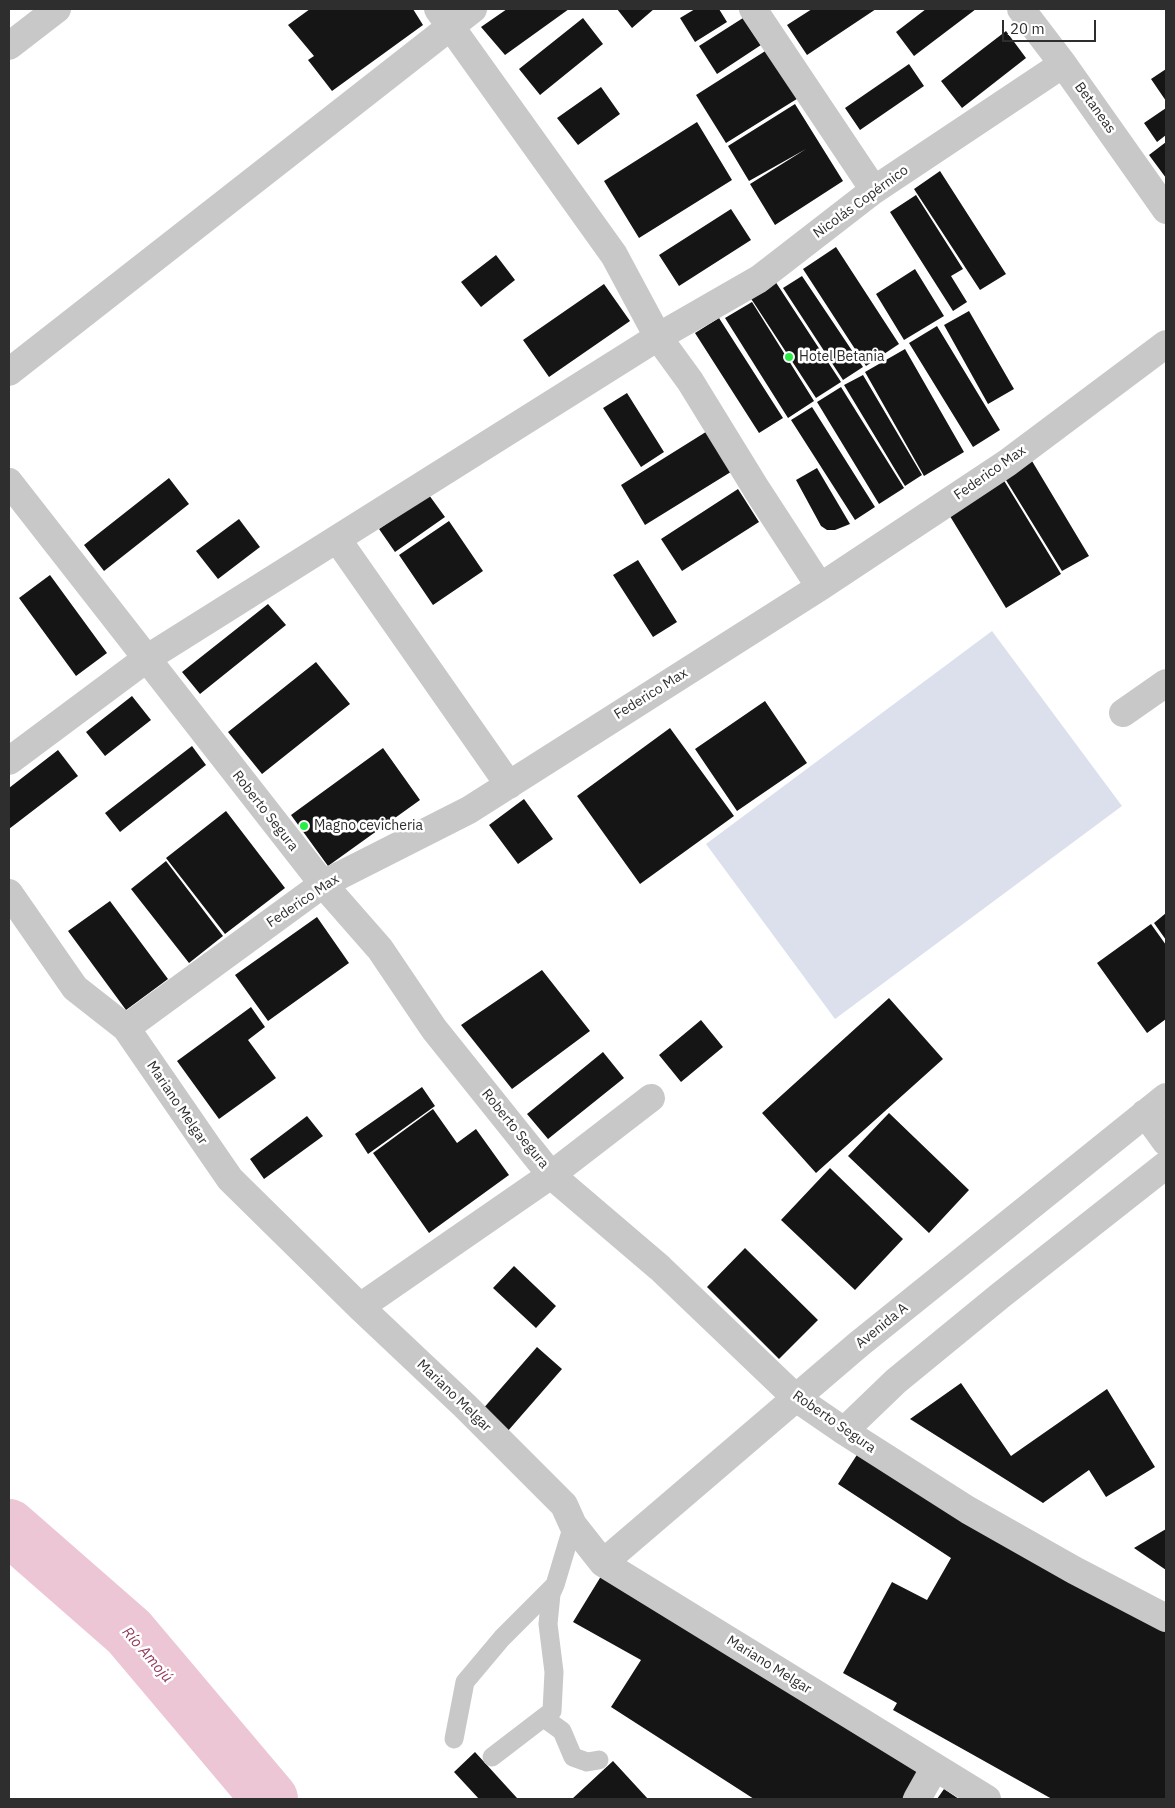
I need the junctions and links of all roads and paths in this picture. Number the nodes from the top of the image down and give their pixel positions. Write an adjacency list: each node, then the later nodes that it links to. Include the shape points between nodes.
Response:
1 (57, 9): 6 (street)
2 (474, 9): 5 (street)
3 (753, 9): 8 (street)
4 (1021, 9): 7 (street, Betaneas)
5 (444, 17): 10 (street, via 614,255); 12 (street)
6 (9, 46)
7 (1063, 64): 8 (street, Nicolás Copérnico); 9 (street, Betaneas)
8 (874, 190): 10 (street, Nicolás Copérnico, via 760,279)
9 (1166, 210)
10 (658, 337): 14 (street, Nicolás Copérnico); 15 (street, via 690,381)
11 (1166, 344): 15 (street, Federico Max, via 1008,463)
12 (9, 372)
13 (9, 482): 16 (street, Roberto Segura)
14 (337, 539): 16 (street, Nicolás Copérnico); 20 (street)
15 (820, 587): 20 (street, Federico Max)
16 (146, 659): 19 (street, Nicolás Copérnico); 21 (street, Roberto Segura)
17 (1166, 683): 18 (street)
18 (1123, 713)
19 (9, 761)
20 (509, 785): 21 (street, Federico Max, via 469,810)
21 (323, 884): 23 (street, Federico Max); 29 (street, Roberto Segura, via 380,949 434,1029)
22 (9, 893): 23 (street, Mariano Melgar, via 75,988)
23 (126, 1028): 30 (street, Mariano Melgar, via 230,1179)
24 (1166, 1097): 26 (street, Avenida A)
25 (651, 1098): 29 (street)
26 (1145, 1113): 27 (street); 31 (street, Avenida A)
27 (1166, 1142)
28 (1166, 1166): 32 (street, via 896,1380)
29 (551, 1175): 30 (street); 31 (street, Roberto Segura, via 660,1268)
30 (360, 1307): 33 (street, Mariano Melgar, via 564,1505)
31 (796, 1398): 32 (street, Roberto Segura); 34 (street, Avenida A)
32 (844, 1431): 36 (street, Roberto Segura, via 968,1510)
33 (573, 1525): 34 (street, Mariano Melgar); 35 (lane)
34 (603, 1563): 41 (street, Mariano Melgar)
35 (555, 1585): 37 (lane, via 548,1624 554,1672 552,1711); 38 (lane, via 502,1638 465,1682)
36 (1166, 1618)
37 (544, 1718): 39 (lane); 40 (lane, via 562,1731 573,1757 587,1762)
38 (454, 1739)
39 (492, 1757)
40 (599, 1760)
41 (935, 1767): 42 (street); 43 (street, Mariano Melgar)
42 (917, 1799)
43 (987, 1799)

